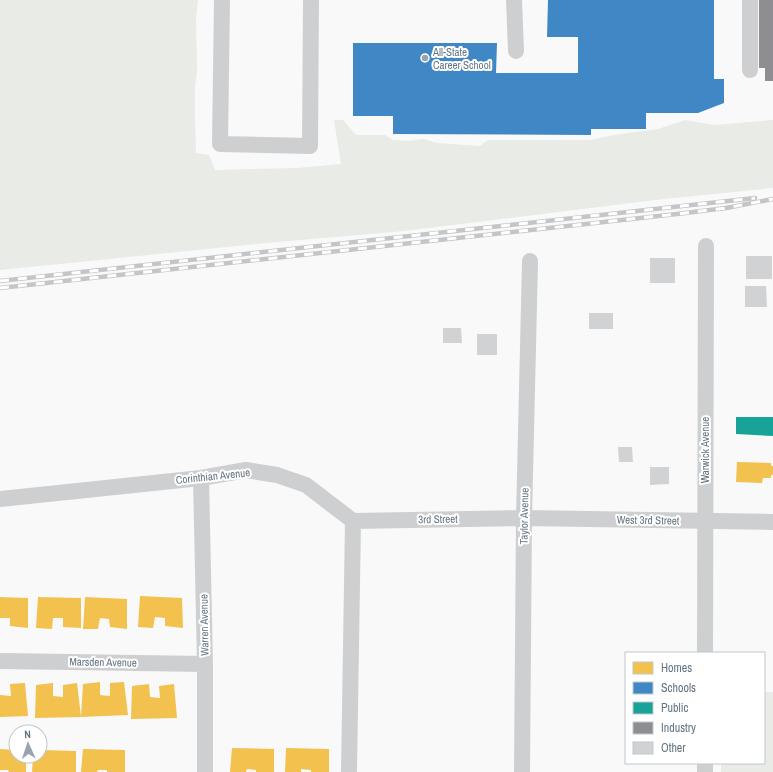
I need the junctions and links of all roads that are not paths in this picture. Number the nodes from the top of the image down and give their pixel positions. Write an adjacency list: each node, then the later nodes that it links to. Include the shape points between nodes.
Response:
1 (222, 0): 2 (street, via 220,144 310,146)
2 (311, 0)
3 (514, 0): 5 (street)
4 (750, 0): 6 (street)
5 (516, 51)
6 (750, 70)
7 (706, 246): 13 (street, Warwick Avenue)
8 (530, 261): 11 (street, Taylor Avenue)
9 (200, 478): 10 (street, Corinthian Avenue); 12 (street, Corinthian Avenue, via 246,470 277,475 306,485); 17 (street, Warren Avenue)
10 (0, 499)
11 (524, 518): 12 (street, 3rd Street); 13 (street, West 3rd Street); 20 (street, Taylor Avenue)
12 (353, 521): 19 (street)
13 (705, 521): 14 (street, West 3rd Street); 15 (street, Warwick Avenue)
14 (773, 522)
15 (705, 652)
16 (0, 661): 17 (street, Marsden Avenue)
17 (205, 664): 18 (street, Warren Avenue)
18 (205, 772)
19 (349, 772)
20 (522, 772)

